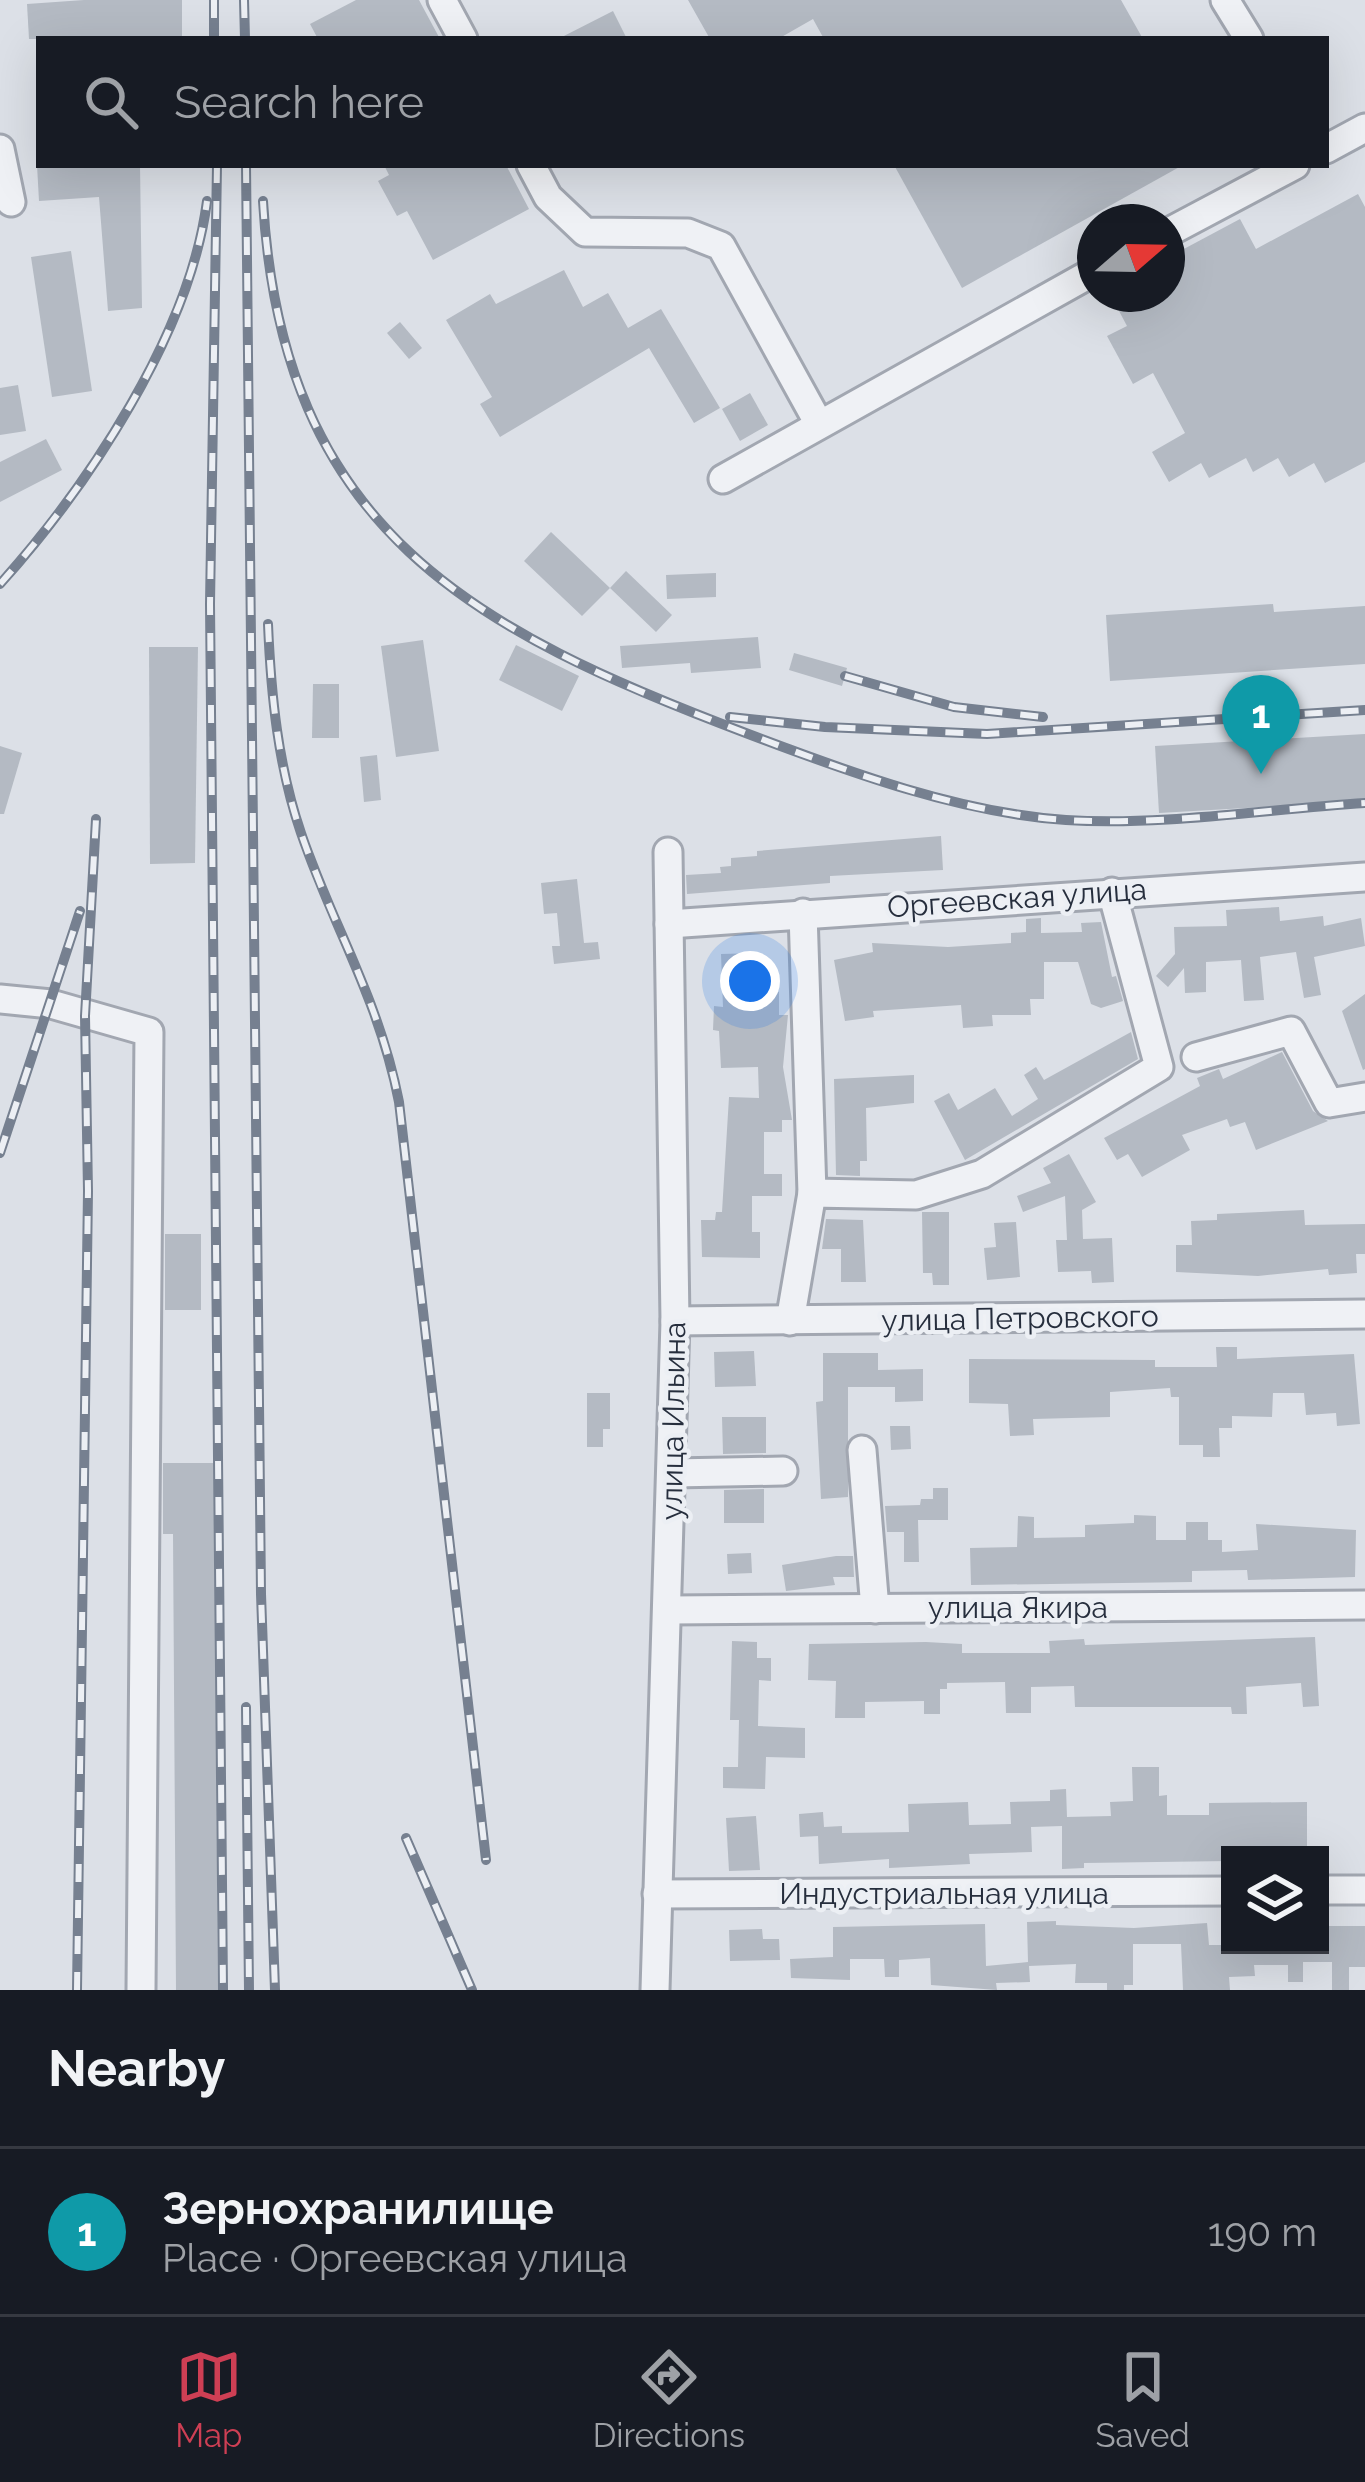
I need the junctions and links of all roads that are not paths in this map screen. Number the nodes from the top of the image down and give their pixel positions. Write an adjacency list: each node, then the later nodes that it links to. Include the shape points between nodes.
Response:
1 (442, 0): 3 (street)
2 (1225, 0): 4 (street)
3 (461, 36)
4 (1247, 36)
5 (1365, 128): 6 (street)
6 (1329, 147)
7 (0, 149): 10 (street)
8 (533, 168): 13 (street, via 556,207 585,232 688,233 721,246)
9 (1289, 168): 11 (street)
10 (11, 202)
11 (1185, 223)
12 (1077, 281): 13 (street)
13 (819, 424): 14 (street)
14 (723, 479)
15 (668, 852): 19 (street, улица Ильина)
16 (1365, 877): 17 (street, Оргеевская улица)
17 (1112, 892): 18 (street, Оргеевская улица); 23 (street, via 1159,1067 982,1174 916,1196)
18 (803, 913): 19 (street, Оргеевская улица); 23 (street)
19 (668, 924): 25 (street, улица Ильина)
20 (0, 999): 37 (street, via 51,1004 149,1032)
21 (1196, 1057): 22 (street, via 1291,1030 1329,1103)
22 (1365, 1096)
23 (812, 1192): 26 (street)
24 (1365, 1314): 26 (street, улица Петровского)
25 (675, 1321): 26 (street, улица Петровского); 29 (street, улица Ильина)
26 (790, 1321)
27 (862, 1450): 31 (street)
28 (782, 1471): 29 (street)
29 (673, 1473): 32 (street, улица Ильина)
30 (1365, 1605): 31 (street, улица Якира)
31 (875, 1609): 32 (street, улица Якира)
32 (670, 1610): 36 (street, улица Ильина)
33 (1329, 1890): 34 (street)
34 (1365, 1890)
35 (1221, 1891): 36 (street, Индустриальная улица)
36 (657, 1894): 38 (street, улица Ильина)
37 (141, 1990)
38 (655, 1990)

